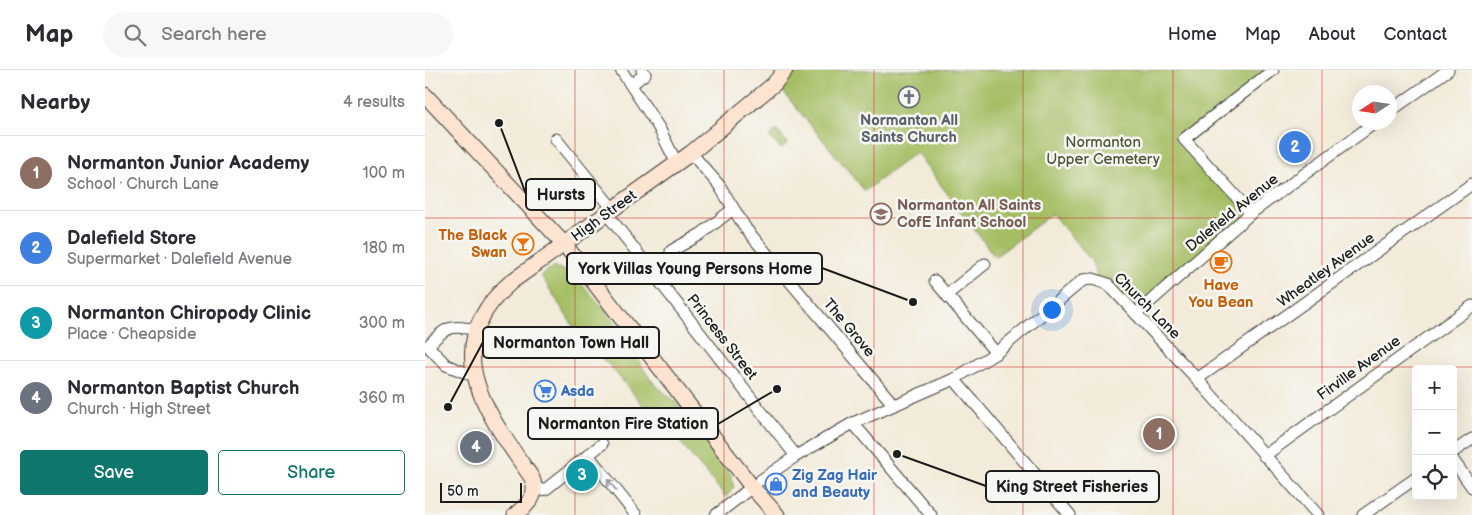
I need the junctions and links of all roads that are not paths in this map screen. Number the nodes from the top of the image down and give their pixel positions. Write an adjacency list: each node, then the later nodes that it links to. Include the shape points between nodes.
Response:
1 (621, 70): 6 (street)
2 (642, 70): 6 (street, via 645,74)
3 (785, 70): 11 (street, High Street, via 774,84)
4 (1273, 70): 16 (street, via 1184,138)
5 (1448, 70): 8 (street)
6 (631, 85): 12 (street, via 659,128)
7 (425, 95): 17 (street)
8 (1397, 106)
9 (1365, 130): 16 (street, Dalefield Avenue)
10 (556, 139): 15 (street, Princess Street)
11 (691, 154): 12 (street, High Street); 14 (street, The Grove, via 719,185)
12 (677, 164): 15 (street, High Street)
13 (1472, 184): 29 (street, Wheatley Avenue)
14 (733, 209): 18 (street, via 701,234); 30 (street, The Grove, via 745,229)
15 (610, 212): 17 (street, High Street); 36 (street, Princess Street)
16 (1251, 213): 23 (street, Dalefield Avenue)
17 (565, 245): 24 (street, High Street, via 497,294 486,307); 40 (street)
18 (671, 251)
19 (985, 264): 21 (street)
20 (935, 282): 21 (street)
21 (948, 297): 26 (street)
22 (1472, 306): 37 (street, Firville Avenue)
23 (1136, 314): 26 (street, Church Lane, via 1107,284 1088,279); 29 (street, Church Lane)
24 (476, 330): 25 (street, via 461,327 445,329); 27 (street, High Street, via 472,346)
25 (427, 346): 27 (street, via 453,369)
26 (996, 353): 28 (street, Church Lane)
27 (474, 376): 42 (street, High Street, via 484,406 532,478)
28 (954, 379): 30 (street, Church Lane); 48 (street)
29 (1197, 379): 37 (street, Church Lane)
30 (893, 404): 31 (street, Church Lane)
31 (853, 423): 36 (street, Church Lane); 47 (street)
32 (1472, 439): 34 (street)
33 (601, 444): 35 (street)
34 (1457, 449)
35 (588, 455): 42 (street, via 547,488); 44 (street, one-way to 35)
36 (796, 456): 40 (street, Church Lane)
37 (1264, 456): 49 (street, Church Lane)
38 (1457, 466): 41 (street)
39 (1412, 481): 50 (street)
40 (757, 484): 45 (street, Church Lane); 46 (street)
41 (1472, 487)
42 (535, 491): 43 (street, via 531,502)
43 (515, 515)
44 (636, 515)
45 (716, 515)
46 (777, 515)
47 (931, 515)
48 (1070, 515)
49 (1318, 515)
50 (1363, 515)

